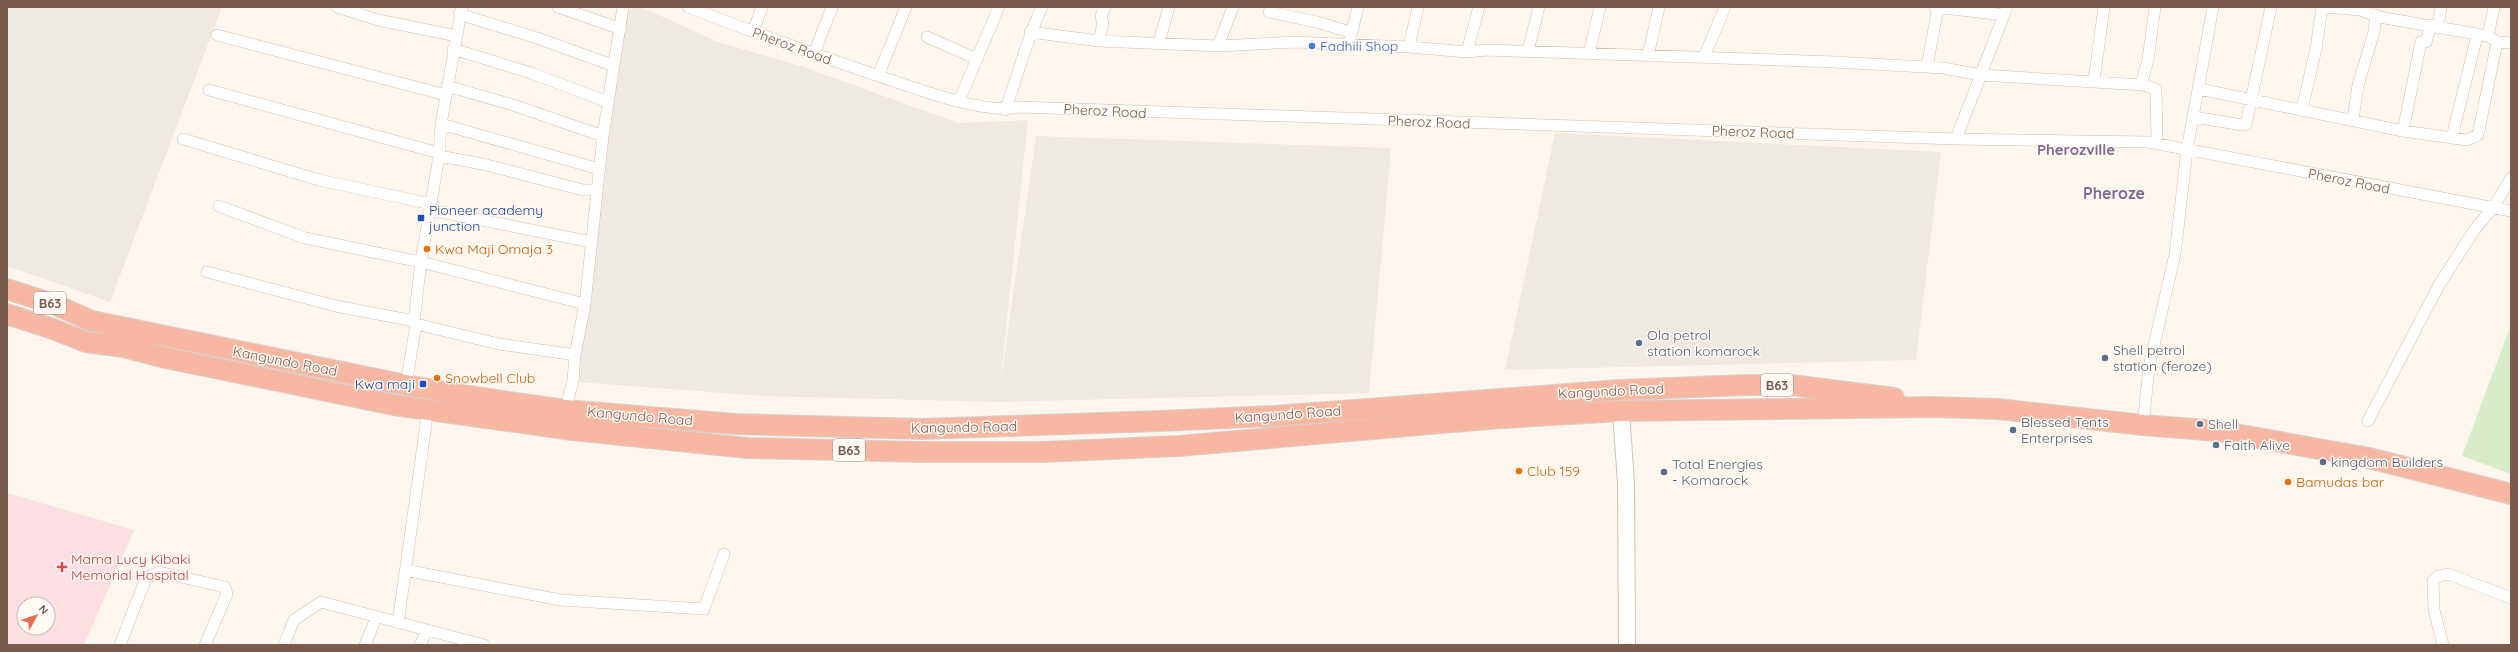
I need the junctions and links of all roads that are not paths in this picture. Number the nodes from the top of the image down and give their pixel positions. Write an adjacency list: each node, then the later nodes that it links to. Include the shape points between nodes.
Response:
1 (337, 7): 38 (street, via 378,20)
2 (558, 7): 33 (street)
3 (623, 7): 33 (street)
4 (688, 7): 34 (street, Pheroz Road)
5 (762, 7): 34 (street)
6 (832, 7): 50 (street)
7 (906, 7): 58 (street)
8 (999, 7): 54 (street)
9 (1042, 7): 35 (street)
10 (1105, 7): 41 (street, via 1101,16 1103,23)
11 (1169, 7): 42 (street)
12 (1233, 7): 44 (street)
13 (1358, 7): 36 (street)
14 (1418, 7): 46 (street)
15 (1479, 7): 49 (street)
16 (1538, 7): 48 (street)
17 (1600, 7): 51 (street)
18 (1659, 7): 52 (street)
19 (1724, 7): 53 (street)
20 (1942, 7): 29 (street); 56 (street)
21 (2104, 7): 59 (street)
22 (2155, 7): 60 (street, via 2148,60)
23 (2213, 7): 61 (street)
24 (2271, 7): 64 (street)
25 (2324, 7): 31 (street); 67 (street)
26 (2441, 7): 32 (street)
27 (2494, 7): 40 (street)
28 (461, 11): 38 (street); 55 (street)
29 (2006, 11): 57 (street)
30 (1269, 12): 36 (street)
31 (2379, 13): 32 (street); 70 (street, via 2358,86)
32 (2434, 26): 40 (street); 72 (street, via 2426,42 2421,42)
33 (621, 29): 55 (street)
34 (753, 32): 50 (street, Pheroz Road)
35 (1030, 32): 41 (street); 68 (street, via 1016,81)
36 (1350, 32): 45 (street)
37 (217, 35): 63 (street)
38 (457, 36): 47 (street)
39 (927, 37): 54 (street)
40 (2487, 38): 43 (street); 74 (street); 74 (street, via 2478,135 2467,140)
41 (1099, 41): 42 (street)
42 (1159, 42): 44 (street)
43 (2511, 43)
44 (1218, 46): 45 (street, via 1295,42)
45 (1350, 46): 46 (street)
46 (1409, 47): 49 (street)
47 (453, 49): 63 (street); 66 (street, via 531,73)
48 (1528, 51): 49 (street); 51 (street)
49 (1467, 52)
50 (814, 54): 58 (street, Pheroz Road)
51 (1588, 54): 52 (street)
52 (1648, 56): 53 (street)
53 (1704, 57): 56 (street)
54 (977, 59): 65 (street)
55 (612, 65): 66 (street)
56 (1927, 67): 57 (street)
57 (1981, 75): 59 (street); 76 (street)
58 (878, 76): 65 (street, Pheroz Road)
59 (2094, 81): 60 (street)
60 (2141, 85): 77 (street, via 2156,89)
61 (2200, 89): 64 (street); 69 (street)
62 (209, 90): 79 (street)
63 (447, 90): 71 (street); 73 (street, via 513,105)
64 (2252, 99): 67 (street); 69 (street, via 2247,121 2243,126)
65 (959, 101): 68 (street, Pheroz Road)
66 (608, 102): 73 (street)
67 (2302, 109): 70 (street)
68 (1004, 110): 76 (street, Pheroz Road, via 1019,107)
69 (2194, 117): 78 (street)
70 (2352, 119): 72 (street)
71 (441, 124): 79 (street); 80 (street)
72 (2403, 131): 74 (street)
73 (603, 136): 80 (street)
74 (2452, 137)
75 (183, 139): 84 (street, via 319,180)
76 (1956, 139): 77 (street, Pheroz Road)
77 (2157, 143): 78 (street, Pheroz Road)
78 (2187, 150): 85 (street, Pheroz Road); 101 (street, via 2175,254 2149,367)
79 (439, 155): 82 (street, via 584,190); 84 (street)
80 (599, 170): 82 (street)
81 (2511, 178): 85 (street)
82 (596, 190): 87 (street)
83 (219, 206): 88 (street, via 305,238)
84 (431, 207): 87 (street); 88 (street)
85 (2493, 208): 86 (street, Pheroz Road); 100 (street, via 2474,229 2439,285)
86 (2511, 210)
87 (592, 242): 91 (street)
88 (421, 262): 91 (street); 93 (street)
89 (207, 272): 93 (street, via 336,306)
90 (7, 289): 95 (highway, Kangundo Road / B63, via 53,304 92,321)
91 (585, 304): 94 (street)
92 (7, 314): 97 (highway, Kangundo Road / B63, via 53,328 86,342 124,347 363,399)
93 (415, 322): 94 (street, via 499,344); 95 (street)
94 (575, 355): 98 (street, via 573,382)
95 (406, 385): 98 (highway, Kangundo Road / B63)
96 (1933, 407): 98 (highway, Kangundo Road / B63, via 1896,398 1784,385 1625,390 1251,417 922,429 723,424); 99 (highway, Kangundo Road / B63); 101 (highway, Kangundo Road / B63, via 1998,409)
97 (426, 409): 99 (highway, Kangundo Road / B63, via 683,443 781,449 931,452 1042,452 1179,446 1488,419); 104 (street)
98 (565, 410)
99 (1621, 411): 115 (main road, via 1626,483)
100 (2368, 421)
101 (2143, 425): 102 (highway, Kangundo Road / B63, via 2219,431 2369,458)
102 (2511, 494)
103 (724, 554): 104 (street, via 704,609 560,600)
104 (405, 570): 107 (street)
105 (2511, 598): 116 (street, via 2448,574 2439,576 2432,581 2434,610)
106 (376, 618): 107 (street); 111 (street, via 321,602 294,620); 112 (street)
107 (398, 623): 108 (street)
108 (427, 630): 113 (street); 114 (street)
109 (120, 645): 110 (street, via 146,578 159,572 225,587 226,594)
110 (205, 645)
111 (284, 645)
112 (365, 645)
113 (420, 645)
114 (484, 645)
115 (1628, 645)
116 (2444, 645)

